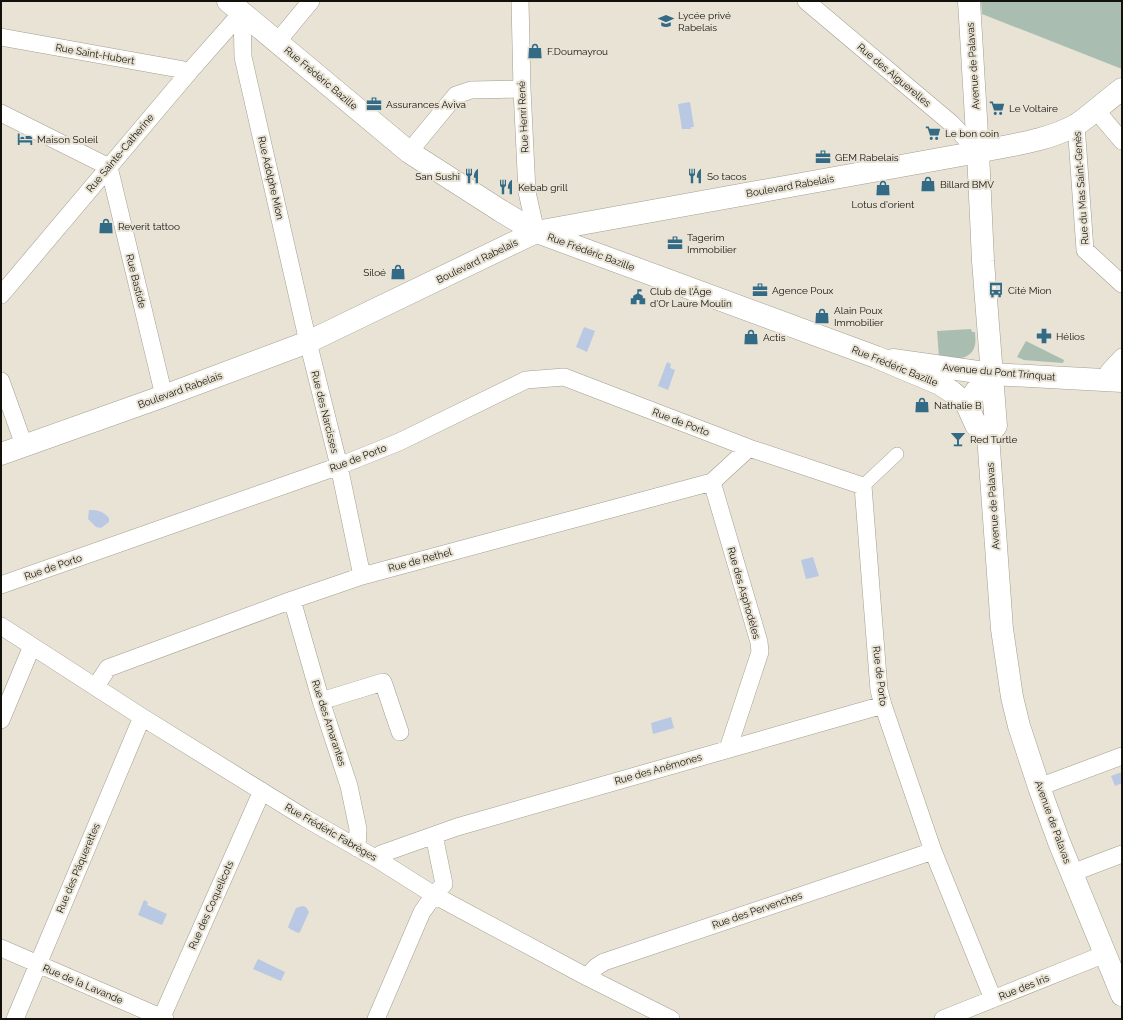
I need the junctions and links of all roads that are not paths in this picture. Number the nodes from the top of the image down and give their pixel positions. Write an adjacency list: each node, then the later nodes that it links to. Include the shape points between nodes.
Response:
1 (311, 1): 7 (street)
2 (520, 1): 9 (street, Rue Henri René)
3 (806, 1): 17 (street, Rue des Aiguerelles, via 952,124)
4 (968, 1): 17 (main road, Avenue de Palavas)
5 (235, 7): 7 (main road, Rue Frédéric Bazille); 8 (street, Rue Sainte-Catherine); 22 (street, Rue Adolphe Mion, via 243,57)
6 (1, 37): 8 (street, Rue Saint-Hubert)
7 (277, 42): 16 (main road, Rue Frédéric Bazille)
8 (190, 71): 18 (street, Rue Sainte-Catherine)
9 (522, 89): 16 (street, via 471,90 456,95); 19 (street, Rue Henri René, via 527,192)
10 (1122, 89): 11 (main road, Boulevard Rabelais)
11 (1095, 109): 13 (street); 14 (main road, Boulevard Rabelais)
12 (1, 113): 18 (street)
13 (1116, 123): 15 (street)
14 (1076, 124): 17 (main road, Boulevard Rabelais, via 1039,139); 20 (street, Rue du Mas Saint-Genès, via 1085,250)
15 (1122, 141)
16 (409, 152): 19 (main road, Rue Frédéric Bazille)
17 (978, 152): 19 (main road, Boulevard Rabelais); 25 (main road, Avenue de Palavas)
18 (108, 167): 21 (street, Rue Sainte-Catherine); 28 (street, Rue Bastide)
19 (536, 232): 22 (main road, Boulevard Rabelais); 24 (main road, Rue Frédéric Bazille)
20 (1122, 284)
21 (1, 295)
22 (308, 342): 28 (main road, Boulevard Rabelais); 35 (street, Rue des Narcisses)
23 (1122, 357): 27 (street, via 1109,371)
24 (876, 358): 25 (main road, Avenue du Pont Trinquat); 29 (main road, Rue Frédéric Bazille, via 940,384)
25 (992, 374): 27 (main road, Avenue du Pont Trinquat); 29 (main road); 30 (main road, Avenue de Palavas, via 996,426)
26 (1, 381): 31 (street)
27 (1114, 381)
28 (164, 396): 31 (main road, Boulevard Rabelais)
29 (967, 405): 30 (main road, Rue Frédéric Bazille, via 976,425)
30 (988, 435): 51 (main road, Avenue de Palavas, via 1003,636 1012,697)
31 (24, 446): 33 (main road, Boulevard Rabelais)
32 (749, 448): 35 (street, Rue de Porto, via 564,377 526,380 399,442); 36 (street, Rue de Rethel); 37 (street, Rue de Porto)
33 (1, 454)
34 (897, 454): 37 (street)
35 (339, 466): 38 (street, Rue des Narcisses); 39 (street, Rue de Porto)
36 (712, 482): 38 (street, Rue de Rethel); 49 (street, Rue des Asphodèles, via 760,652)
37 (863, 486): 45 (street, Rue de Porto, via 879,690)
38 (362, 576): 40 (street, Rue de Rethel)
39 (1, 585)
40 (292, 600): 43 (street, Rue de Rethel, via 108,668); 44 (street, Rue des Amarantes)
41 (1, 626): 42 (street, Rue Frédéric Fabrèges)
42 (32, 646): 43 (street, Rue Frédéric Fabrèges); 47 (street)
43 (96, 686): 46 (street, Rue Frédéric Fabrèges)
44 (321, 701): 48 (street, via 383,682); 54 (street, Rue des Amarantes, via 349,786 358,829)
45 (883, 705): 49 (street, Rue des Anémones); 55 (street, Rue de Porto)
46 (142, 716): 52 (street, Rue Frédéric Fabrèges); 62 (street, Rue des Pâquerettes)
47 (1, 720)
48 (400, 732)
49 (728, 749): 53 (street, Rue des Anémones, via 457,826)
50 (1122, 756): 51 (street)
51 (1040, 787): 58 (main road, Avenue de Palavas)
52 (262, 791): 54 (street, Rue Frédéric Fabrèges); 66 (street, Rue des Coquelicots)
53 (434, 835): 57 (street, Rue des Anémones, via 381,854); 59 (street, via 444,884)
54 (357, 848): 57 (street, Rue Frédéric Fabrèges)
55 (933, 851): 63 (street, Rue des Pervenches, via 604,962 596,966); 65 (street, Rue de Porto)
56 (1122, 854): 58 (street)
57 (377, 859): 59 (street, Rue Frédéric Fabrèges)
58 (1072, 873): 61 (main road, Avenue de Palavas)
59 (434, 895): 63 (street, Rue Frédéric Fabrèges); 68 (street, via 422,912)
60 (1, 948): 62 (street, Rue de la Lavande)
61 (1105, 954): 64 (main road, Avenue de Palavas); 65 (street, Rue des Iris)
62 (38, 964): 66 (street, Rue de la Lavande); 67 (street, Rue des Pâquerettes)
63 (586, 977): 69 (street, Rue Frédéric Fabrèges)
64 (1122, 995)
65 (994, 999): 70 (street, Rue des Iris)
66 (162, 1018)
67 (15, 1019)
68 (376, 1019)
69 (671, 1019)
70 (943, 1019)

